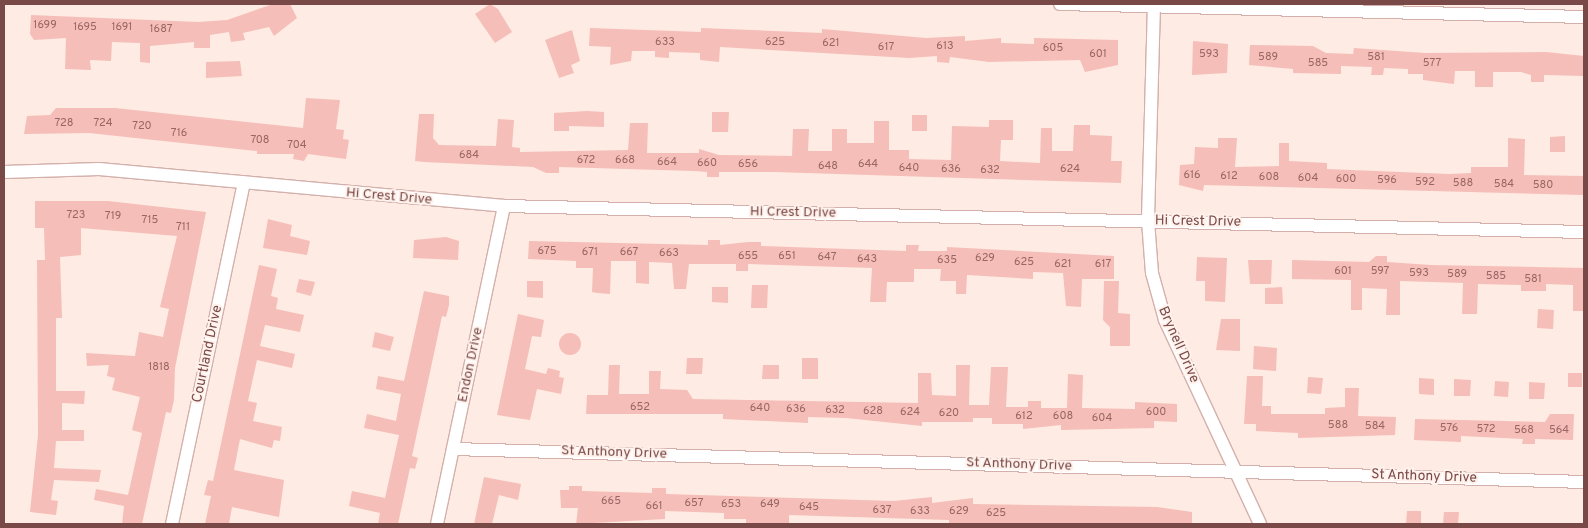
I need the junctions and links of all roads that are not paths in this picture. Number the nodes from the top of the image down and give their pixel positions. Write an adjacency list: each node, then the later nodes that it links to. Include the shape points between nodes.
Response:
1 (1060, 4): 2 (street)
2 (1154, 5): 3 (street); 8 (street, Brynell Drive)
3 (1344, 7): 4 (street)
4 (1584, 17)
5 (4, 172): 6 (street, Hi Crest Drive, via 99,169)
6 (244, 183): 7 (street, Hi Crest Drive); 13 (street, Courtland Drive)
7 (504, 206): 8 (street, Hi Crest Drive); 10 (street, Endon Drive)
8 (1148, 221): 9 (street, Hi Crest Drive); 11 (street, Brynell Drive, via 1152,273 1165,320)
9 (1584, 232)
10 (453, 449): 11 (street, St Anthony Drive); 14 (street, Endon Drive)
11 (1234, 472): 12 (street, St Anthony Drive); 15 (street, Brynell Drive)
12 (1584, 482)
13 (172, 524)
14 (437, 524)
15 (1260, 524)

